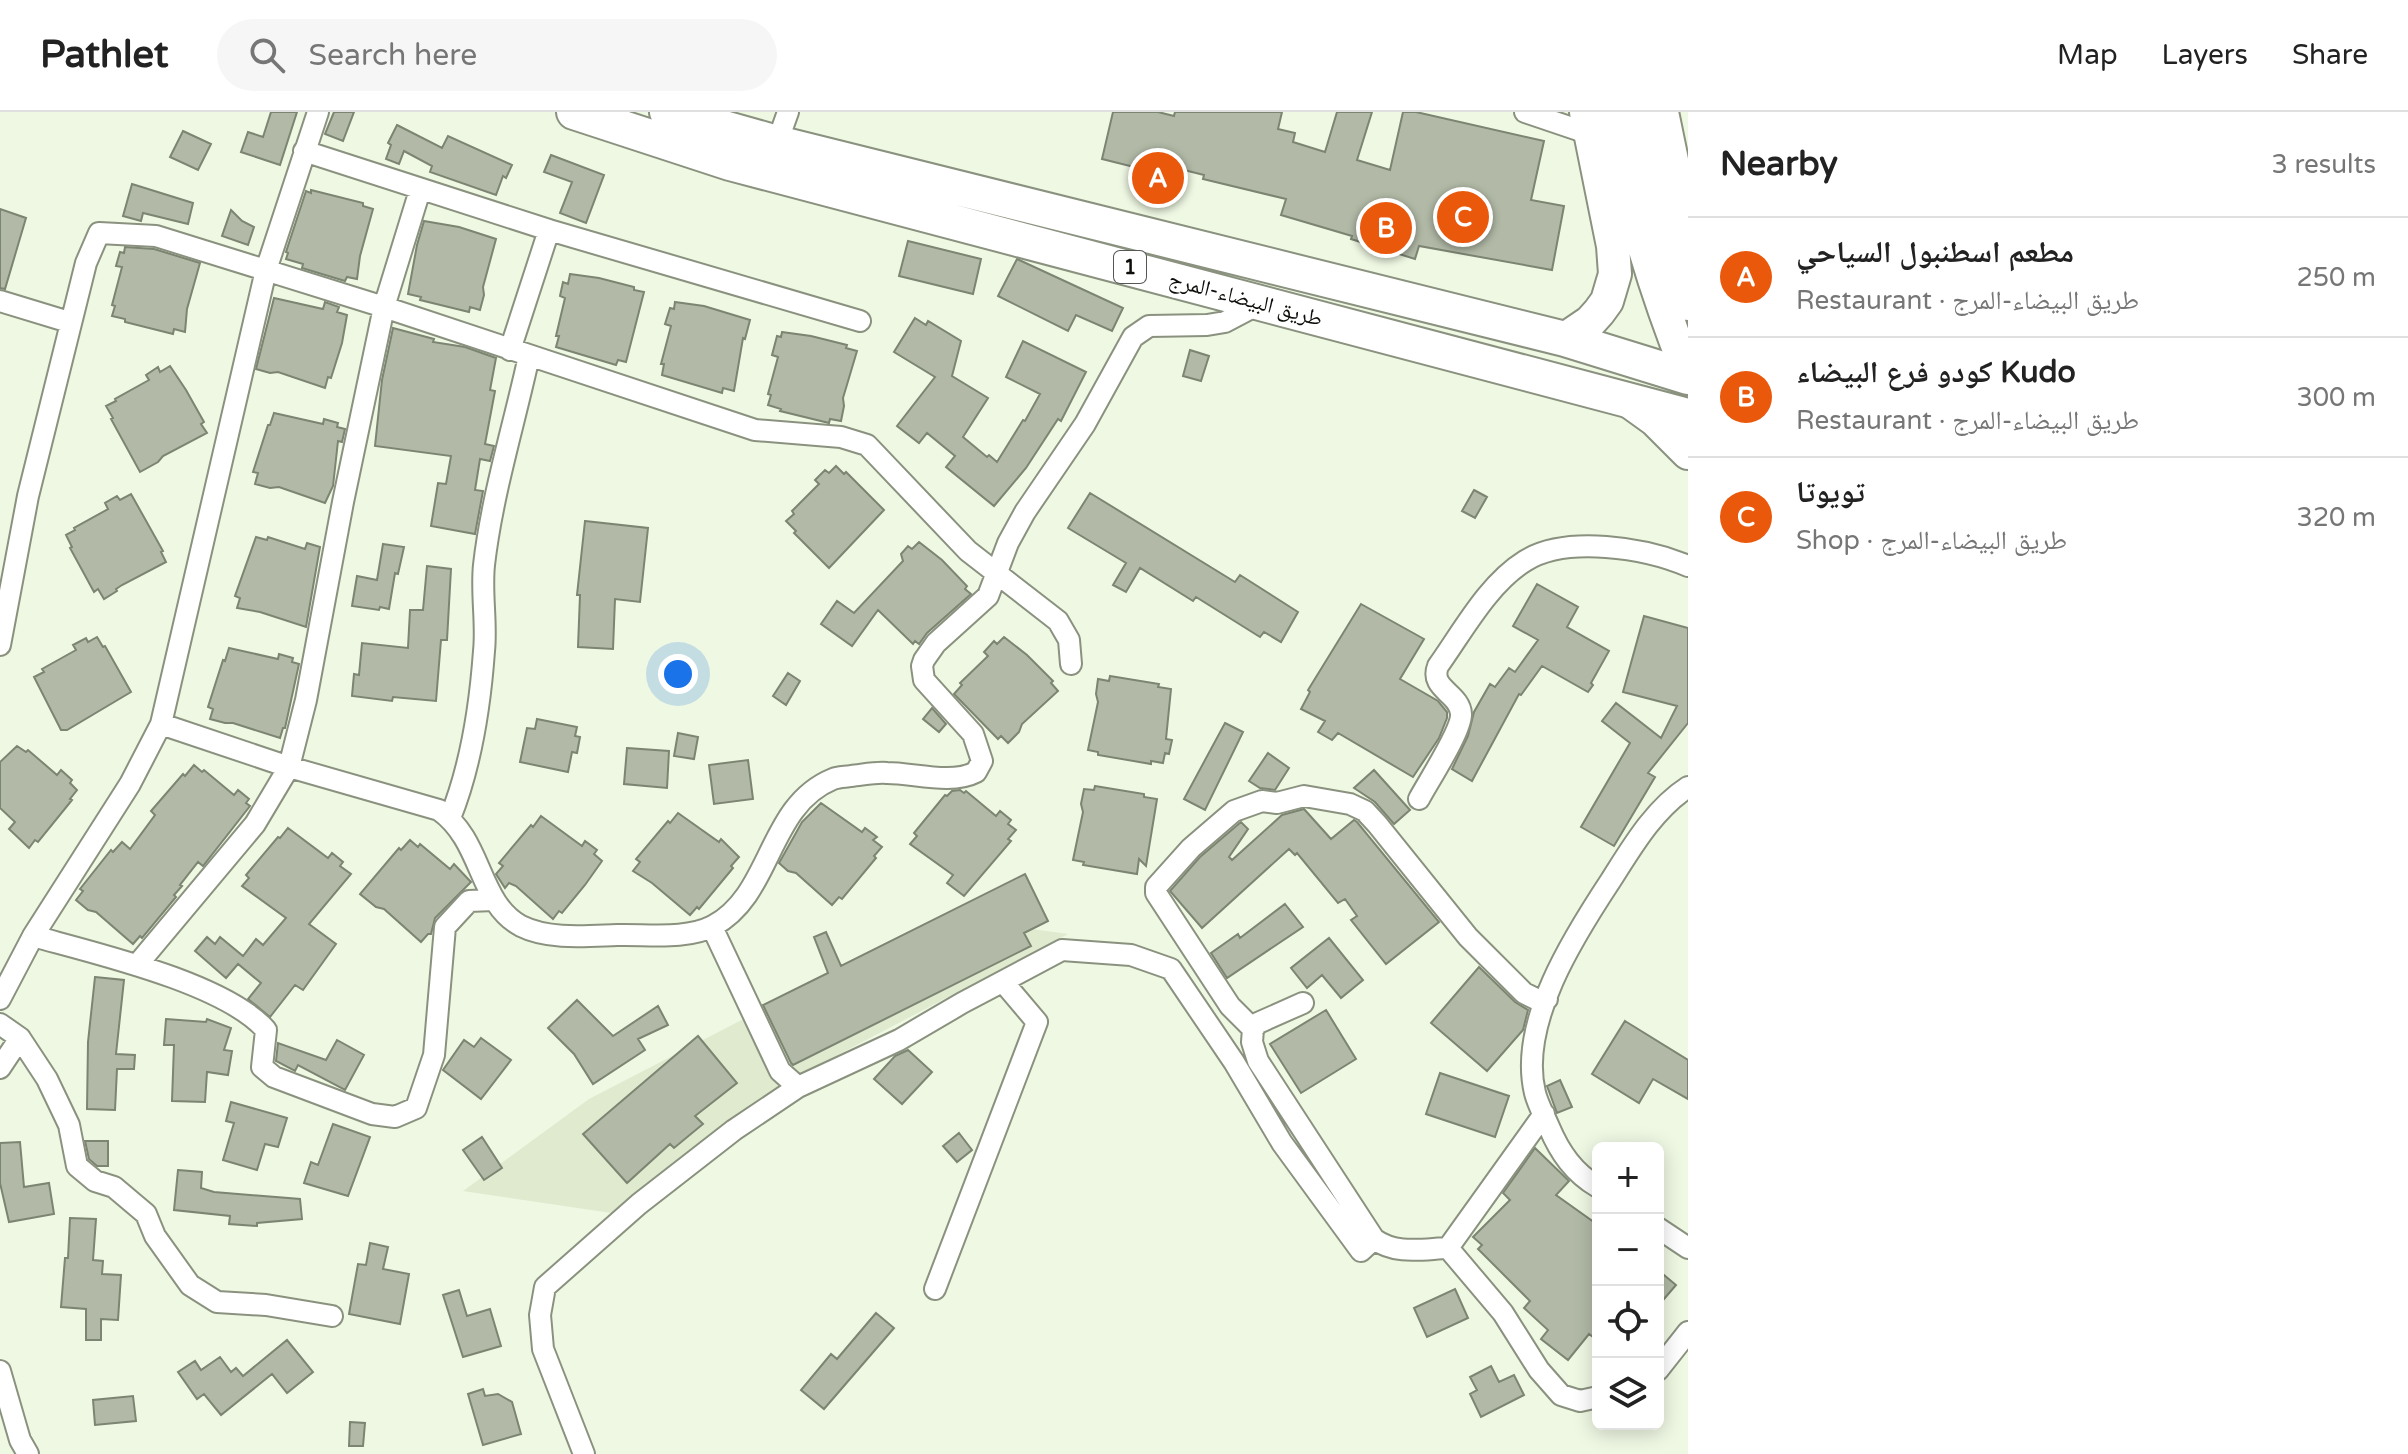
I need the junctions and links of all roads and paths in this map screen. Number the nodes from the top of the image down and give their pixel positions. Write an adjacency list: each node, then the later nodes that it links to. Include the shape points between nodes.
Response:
1 (318, 112): 10 (street)
2 (574, 112): 16 (highway, طريق البيضاء-المرج / 1, via 730,163)
3 (667, 112): 9 (highway, طريق البيضاء-المرج / 1)
4 (1525, 112): 8 (street)
5 (1613, 112): 24 (main road, via 1643,249)
6 (1638, 112): 17 (main road, via 1660,218)
7 (1662, 112): 13 (main road)
8 (1588, 123): 21 (main road, via 1615,274 1599,312)
9 (783, 127): 21 (highway, طريق البيضاء-المرج / 1)
10 (304, 151): 11 (street); 14 (street)
11 (420, 190): 12 (street); 18 (street)
12 (549, 230): 19 (street); 22 (street)
13 (1688, 238)
14 (266, 270): 18 (street); 20 (street, via 156,236 99,233); 32 (street)
15 (0, 301): 20 (street)
16 (1263, 302): 25 (highway, طريق البيضاء-المرج / 1); 29 (street, via 1225,322 1149,326 1133,337 1085,424 1025,512)
17 (1688, 304)
18 (384, 307): 22 (street); 33 (street)
19 (860, 321)
20 (69, 322): 30 (street)
21 (1565, 339): 23 (highway, طريق البيضاء-المرج / 1)
22 (520, 353): 29 (street, via 755,430 841,437 867,445); 36 (street, via 484,570 485,649 478,704 463,784)
23 (1635, 360): 24 (highway, طريق البيضاء-المرج / 1); 25 (highway, via 1642,380 1634,392)
24 (1688, 375)
25 (1621, 396): 26 (highway, طريق البيضاء-المرج / 1); 27 (main road)
26 (1688, 416)
27 (1688, 453)
28 (1688, 566): 35 (street, via 1636,550 1569,549 1526,560 1499,582 1435,674 1460,708 1460,724)
29 (996, 574): 31 (street, via 1058,621 1069,640); 38 (street, via 988,596 936,643 922,666 924,680 973,734 982,761 976,772 951,777 883,772 833,779 796,808 749,894)
30 (0, 645)
31 (1071, 664)
32 (161, 724): 33 (street); 39 (street, via 130,784)
33 (289, 767): 36 (street, via 439,810); 40 (street, via 255,824)
34 (1688, 787): 43 (street, via 1675,795 1631,849 1573,941)
35 (1419, 799)
36 (450, 818): 37 (street, via 467,838)
37 (494, 900): 38 (street, via 523,927 548,934 678,934); 40 (street, via 469,901 445,927 434,1055 416,1108 395,1117 372,1114 274,1077 262,1067 266,1030 257,1020 224,999)
38 (712, 927): 49 (street, via 780,1071)
39 (33, 936): 40 (street); 42 (street)
40 (137, 965)
41 (1004, 983): 49 (street); 53 (street, via 1062,950 1131,955 1171,969 1282,1143 1361,1251); 56 (street, via 1037,1022)
42 (0, 999)
43 (1547, 999): 46 (street, via 1524,993 1468,937 1365,811 1304,796 1234,811 1156,887 1230,1006); 50 (street, via 1533,1051 1535,1093)
44 (1303, 1003): 46 (street)
45 (0, 1024): 47 (street)
46 (1253, 1029): 53 (street, via 1258,1061)
47 (20, 1038): 48 (street); 57 (street, via 69,1125 77,1166 146,1214 190,1285 217,1302)
48 (0, 1068)
49 (798, 1087): 63 (street, via 651,1194 545,1287 540,1315 543,1349)
50 (1544, 1114): 51 (street, via 1560,1153); 54 (street)
51 (1592, 1184)
52 (1664, 1232): 55 (street)
53 (1374, 1239): 54 (street, via 1409,1251)
54 (1448, 1248): 61 (street, via 1561,1395)
55 (1688, 1248)
56 (935, 1289)
57 (332, 1316)
58 (1688, 1332): 59 (street)
59 (1664, 1362)
60 (0, 1371): 62 (street)
61 (1592, 1398)
62 (28, 1454)
63 (584, 1454)

